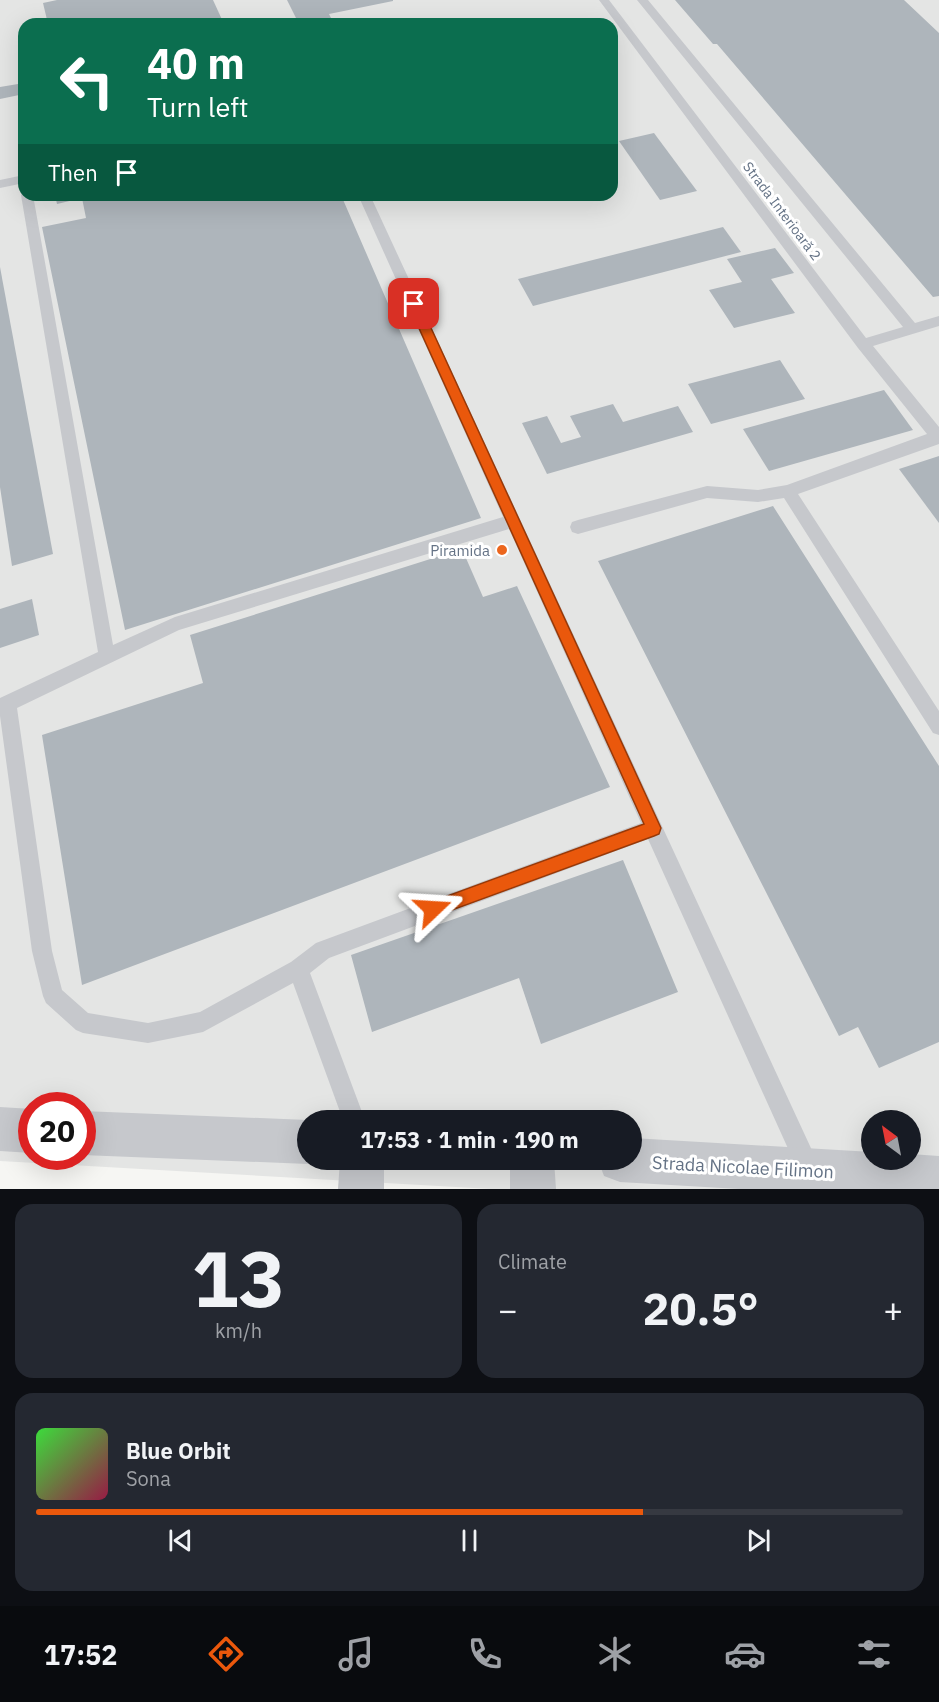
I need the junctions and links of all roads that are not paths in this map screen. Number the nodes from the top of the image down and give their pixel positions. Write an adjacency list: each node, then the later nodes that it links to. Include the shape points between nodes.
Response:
1 (604, 0): 3 (lane, Strada Interioară 2)
2 (642, 0): 10 (lane)
3 (618, 18)
4 (618, 19): 11 (lane, Strada Interioară 2)
5 (18, 180): 6 (lane)
6 (0, 184)
7 (28, 201): 16 (lane)
8 (367, 201): 14 (lane)
9 (939, 321): 10 (lane)
10 (912, 329): 11 (lane)
11 (863, 344): 12 (lane, Strada Interioară 2)
12 (938, 437): 13 (lane)
13 (788, 491): 15 (lane, via 758,496 707,492); 18 (lane)
14 (513, 521): 16 (lane, via 175,624); 19 (lane)
15 (578, 526)
16 (107, 657): 17 (lane)
17 (3, 705): 20 (lane, via 42,951 53,996 83,1023 148,1033 203,1022)
18 (939, 728)
19 (654, 828): 20 (lane, via 323,950); 29 (lane)
20 (298, 969): 21 (lane)
21 (350, 1110)
22 (0, 1129): 23 (street)
23 (18, 1130)
24 (96, 1134): 25 (street)
25 (297, 1142)
26 (642, 1162): 29 (street, Strada Nicolae Filimon)
27 (362, 1170): 31 (street)
28 (532, 1170): 32 (street)
29 (836, 1178): 30 (street, Strada Nicolae Filimon)
30 (939, 1178)
31 (361, 1189)
32 (533, 1189)

